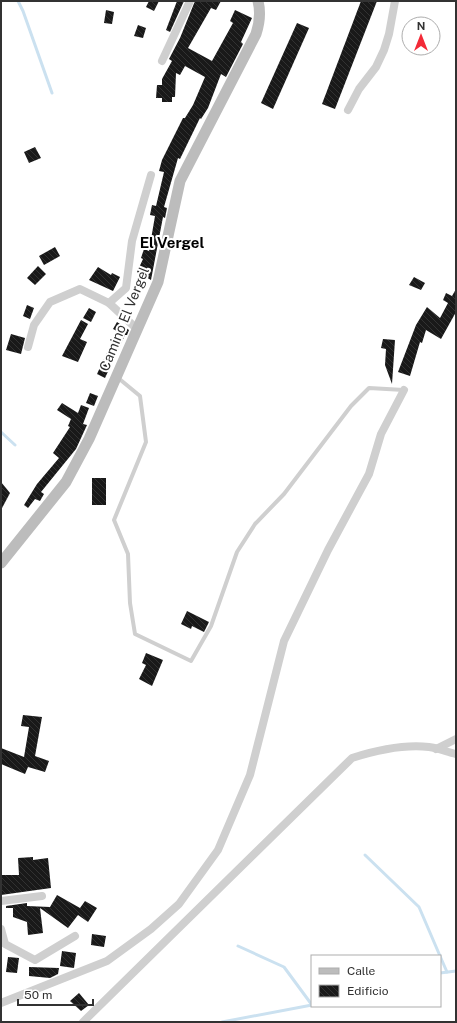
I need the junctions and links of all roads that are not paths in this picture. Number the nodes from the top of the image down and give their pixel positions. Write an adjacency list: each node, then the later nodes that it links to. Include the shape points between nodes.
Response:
1 (190, 1): 4 (street)
2 (258, 1): 8 (street, Camino El Vergel, via 260,23 256,34 180,181 158,282)
3 (395, 1): 5 (street, via 384,50)
4 (162, 61)
5 (348, 110)
6 (151, 175): 7 (street, via 132,241 126,288)
7 (109, 303): 8 (street); 9 (street, via 80,289 50,302 34,325)
8 (137, 329): 10 (street, Camino El Vergel)
9 (28, 346)
10 (116, 377): 11 (lane, via 140,396 146,442 114,520 128,554 130,602 135,634 191,661 211,626 237,552 255,524 284,494 351,406 369,388); 12 (street, Camino El Vergel, via 89,439 66,482)
11 (404, 390): 20 (street, via 381,434 369,474 328,550 284,641 250,775 218,850 179,904 152,928 107,961)
12 (1, 564)
13 (456, 739): 14 (street)
14 (436, 749): 15 (street); 21 (street, via 381,748 352,758)
15 (456, 754)
16 (42, 896): 17 (street)
17 (1, 901)
18 (1, 929): 19 (street, via 4,944 35,960)
19 (75, 936)
20 (1, 1003)
21 (83, 1022)

